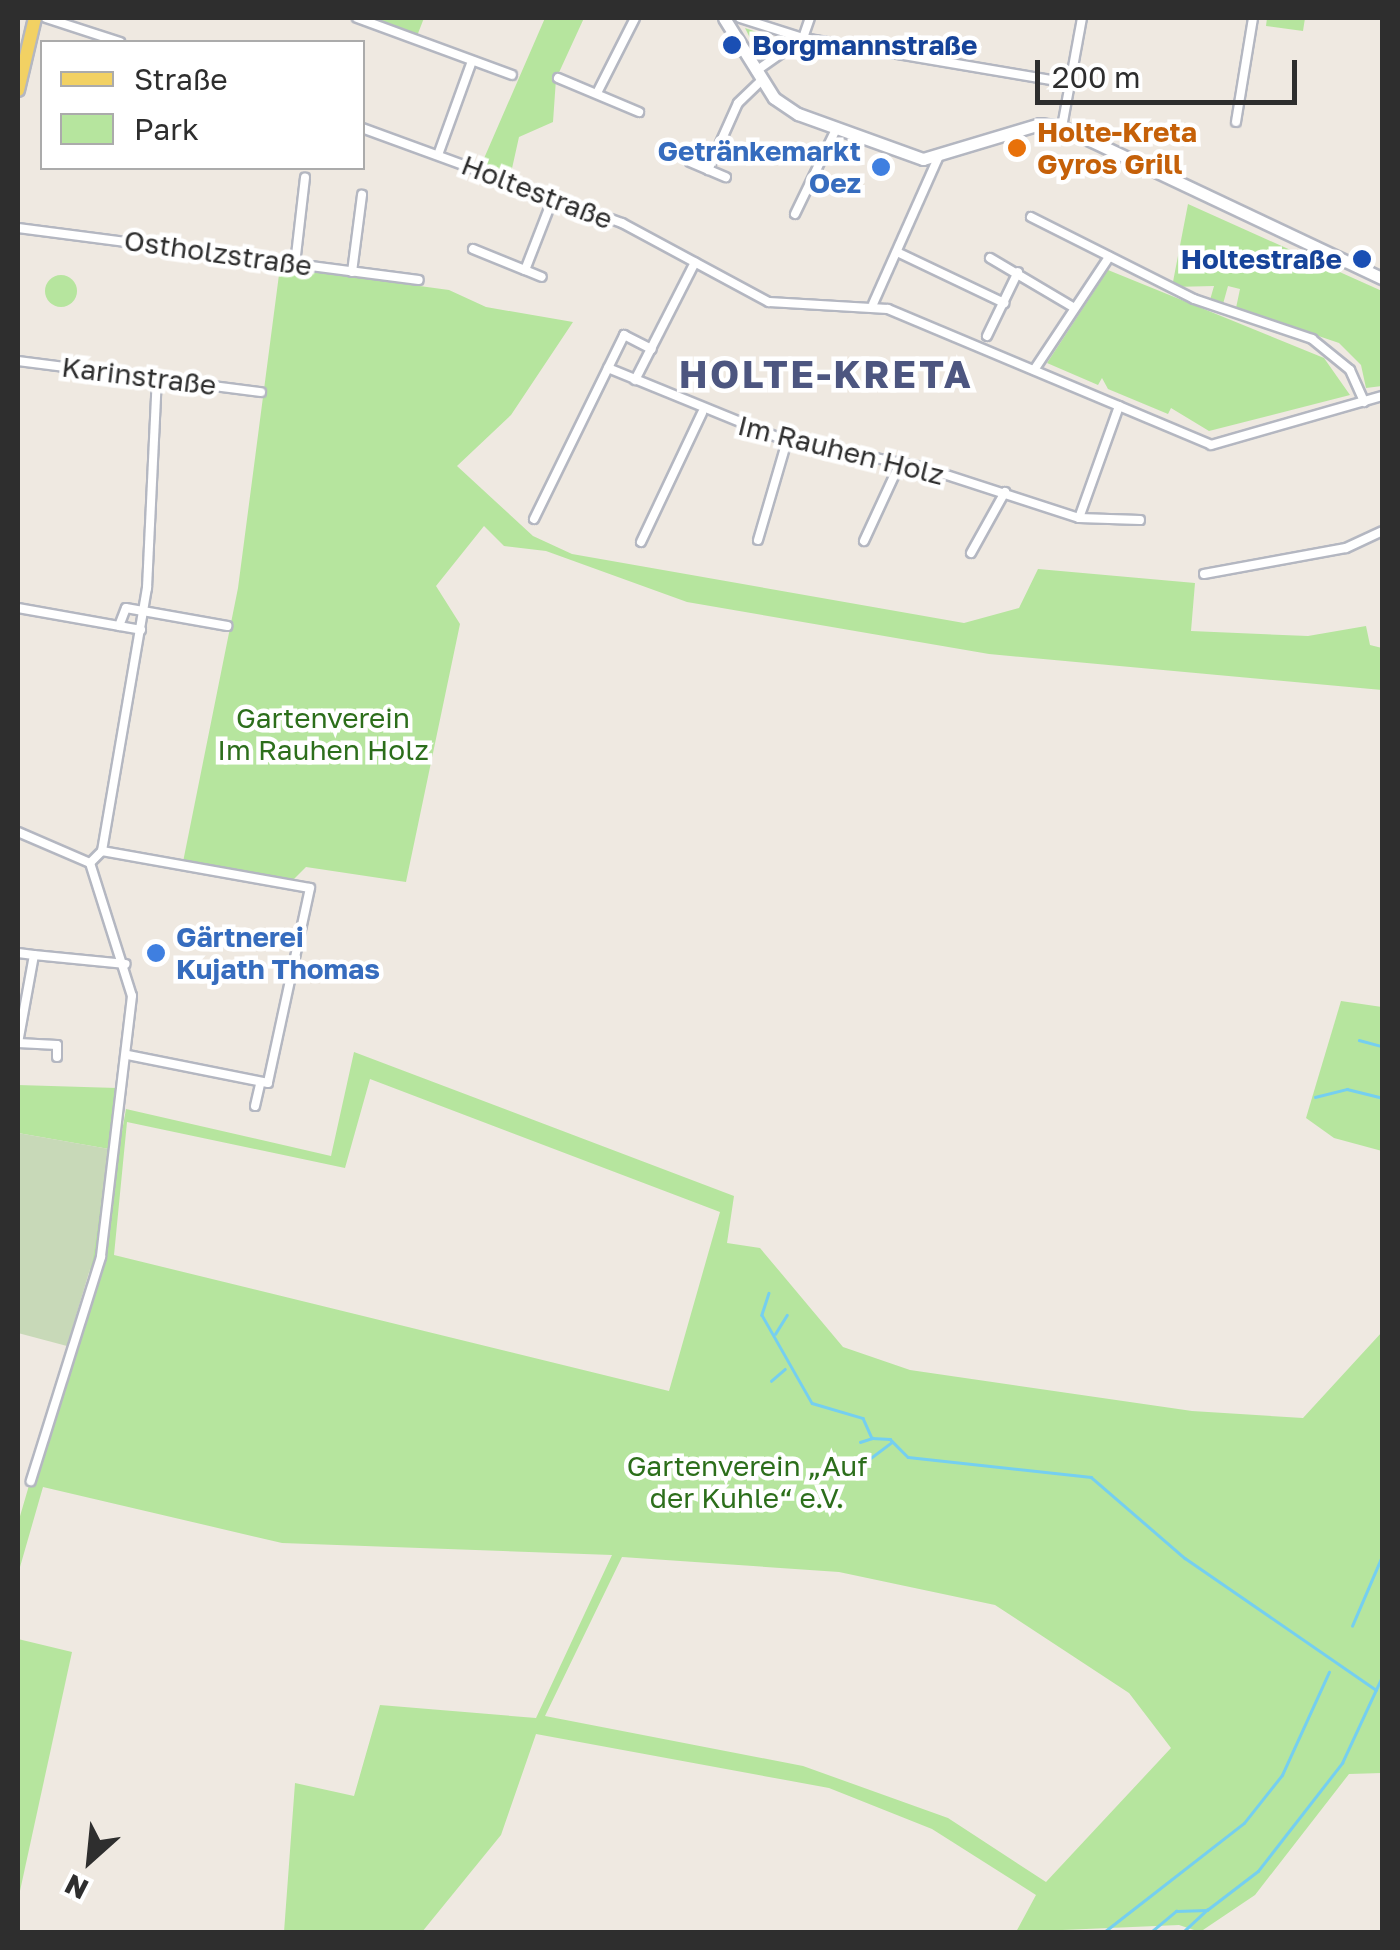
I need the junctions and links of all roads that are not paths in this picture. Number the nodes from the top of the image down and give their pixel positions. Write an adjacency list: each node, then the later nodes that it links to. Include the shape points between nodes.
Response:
1 (35, 18): 17 (main road)
2 (46, 18): 11 (street)
3 (357, 18): 12 (street)
4 (634, 18): 18 (street)
5 (724, 18): 14 (street)
6 (740, 18): 10 (street)
7 (810, 18): 10 (street)
8 (1082, 18): 16 (street)
9 (1252, 18): 20 (street)
10 (803, 38): 14 (street); 16 (street)
11 (114, 40)
12 (472, 61): 13 (street); 24 (street)
13 (512, 75)
14 (759, 75): 22 (street, via 790,111); 27 (street)
15 (558, 78): 18 (street)
16 (1070, 83): 21 (street)
17 (18, 90)
18 (597, 94): 19 (street)
19 (639, 112)
20 (1236, 122)
21 (1062, 127): 25 (street, via 1032,126); 45 (street)
22 (836, 128): 25 (street, via 905,155); 32 (street)
23 (365, 129): 24 (street, Holtestraße)
24 (438, 155): 31 (street, Holtestraße)
25 (939, 156): 36 (street)
26 (690, 162): 27 (street)
27 (708, 170): 28 (street)
28 (726, 177)
29 (305, 178): 40 (street)
30 (362, 194): 42 (street)
31 (553, 198): 39 (street, Holtestraße); 41 (street)
32 (795, 214)
33 (1030, 217): 37 (street)
34 (18, 228): 40 (street, Ostholzstraße)
35 (473, 249): 41 (street)
36 (897, 252): 47 (street); 48 (street)
37 (1109, 257): 49 (street); 59 (street, via 1194,299 1312,338 1350,370)
38 (990, 258): 43 (street)
39 (695, 262): 48 (street, Holtestraße, via 778,304); 51 (street)
40 (295, 264): 42 (street, Ostholzstraße)
41 (525, 270): 44 (street)
42 (352, 272): 46 (street, Ostholzstraße)
43 (1018, 272): 47 (street); 49 (street)
44 (542, 277)
45 (1382, 278)
46 (419, 280)
47 (1004, 303): 50 (street)
48 (873, 304): 54 (street, Holtestraße)
49 (1073, 307): 54 (street)
50 (987, 336)
51 (652, 349): 53 (street, via 624,335); 56 (street)
52 (18, 361): 55 (street, Karinstraße)
53 (608, 368): 56 (street, Im Rauhen Holz); 65 (street)
54 (1034, 370): 60 (street, Holtestraße)
55 (157, 379): 57 (street, Karinstraße); 75 (street)
56 (635, 380): 61 (street, Im Rauhen Holz)
57 (261, 392)
58 (1382, 396): 59 (street, Holtestraße)
59 (1364, 402): 60 (street, Holtestraße, via 1217,446)
60 (1119, 406): 66 (street)
61 (702, 412): 62 (street, Im Rauhen Holz); 71 (street)
62 (787, 441): 63 (street, Im Rauhen Holz); 69 (street)
63 (901, 461): 64 (street, Im Rauhen Holz); 70 (street)
64 (1005, 492): 66 (street, Im Rauhen Holz); 72 (street)
65 (534, 518)
66 (1079, 518): 67 (street, Im Rauhen Holz)
67 (1140, 520)
68 (1382, 531): 73 (street, via 1328,552)
69 (758, 540)
70 (864, 541)
71 (641, 542)
72 (971, 553)
73 (1204, 574)
74 (18, 608): 76 (street)
75 (144, 611): 76 (street, via 126,608); 77 (street); 78 (street)
76 (120, 626): 78 (street)
77 (228, 626)
78 (141, 630): 80 (street)
79 (18, 832): 81 (street)
80 (102, 851): 81 (street); 88 (street, via 310,888 268,1084)
81 (90, 863): 84 (street)
82 (18, 953): 83 (street)
83 (34, 955): 84 (street); 85 (street)
84 (126, 964): 86 (street)
85 (18, 1045): 87 (street, via 57,1045)
86 (128, 1056): 88 (street); 90 (street, via 100,1257)
87 (57, 1057)
88 (260, 1085): 89 (street)
89 (255, 1106)
90 (31, 1481)

